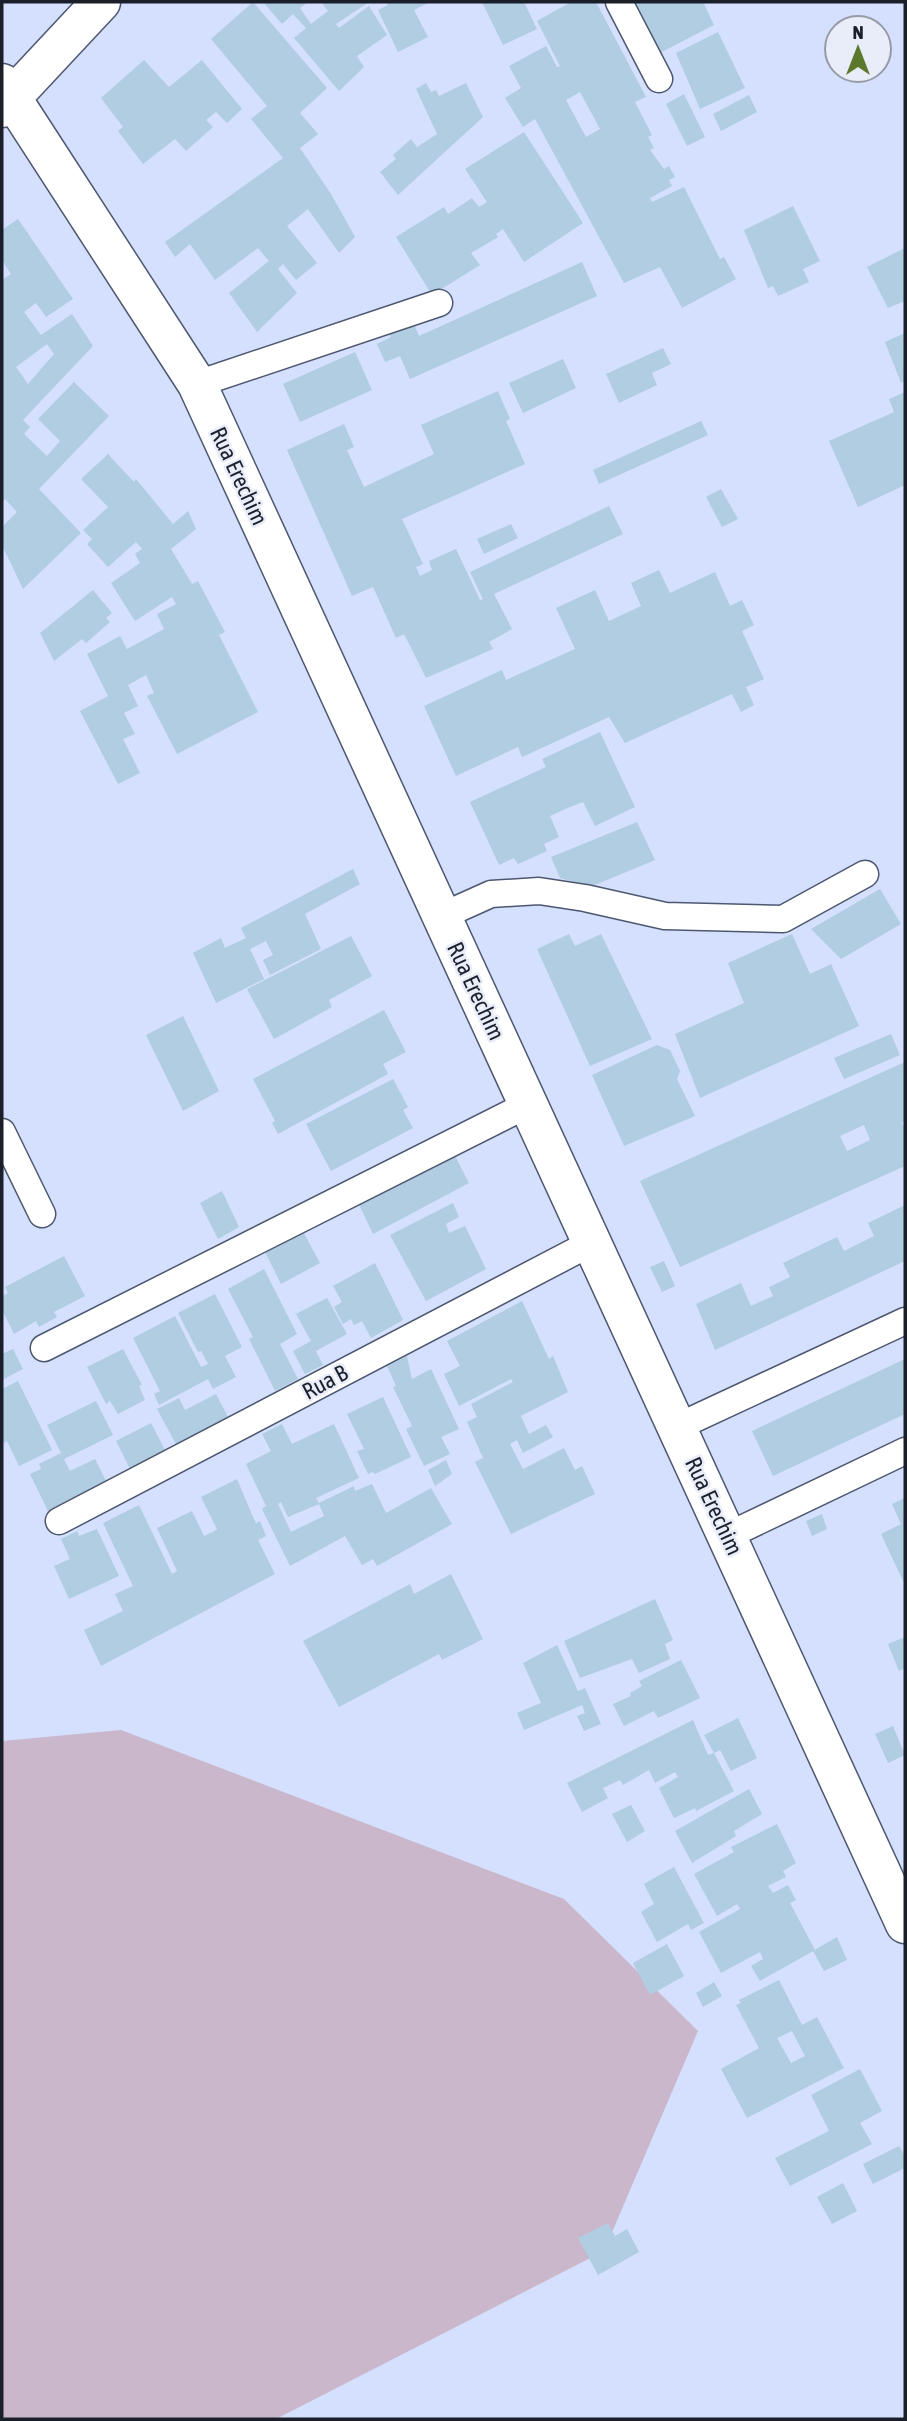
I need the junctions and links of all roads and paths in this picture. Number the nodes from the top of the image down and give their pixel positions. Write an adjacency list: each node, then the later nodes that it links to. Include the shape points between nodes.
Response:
1 (101, 2): 4 (street)
2 (619, 2): 3 (lane)
3 (659, 79)
4 (5, 96): 6 (street, Rua Erechim)
5 (439, 303): 6 (lane)
6 (197, 384): 8 (street, Rua Erechim)
7 (865, 874): 8 (lane, via 783,919 665,916 539,891 491,894)
8 (442, 916): 9 (street, Rua Erechim)
9 (529, 1104): 12 (street, Rua Erechim); 14 (lane)
10 (2, 1132): 11 (lane)
11 (43, 1214)
12 (592, 1243): 15 (street, Rua Erechim); 17 (lane, Rua B)
13 (905, 1321): 15 (lane)
14 (44, 1348)
15 (677, 1427): 18 (street, Rua Erechim)
16 (905, 1451): 18 (lane)
17 (59, 1521)
18 (727, 1536): 19 (street, Rua Erechim)
19 (905, 1924)

